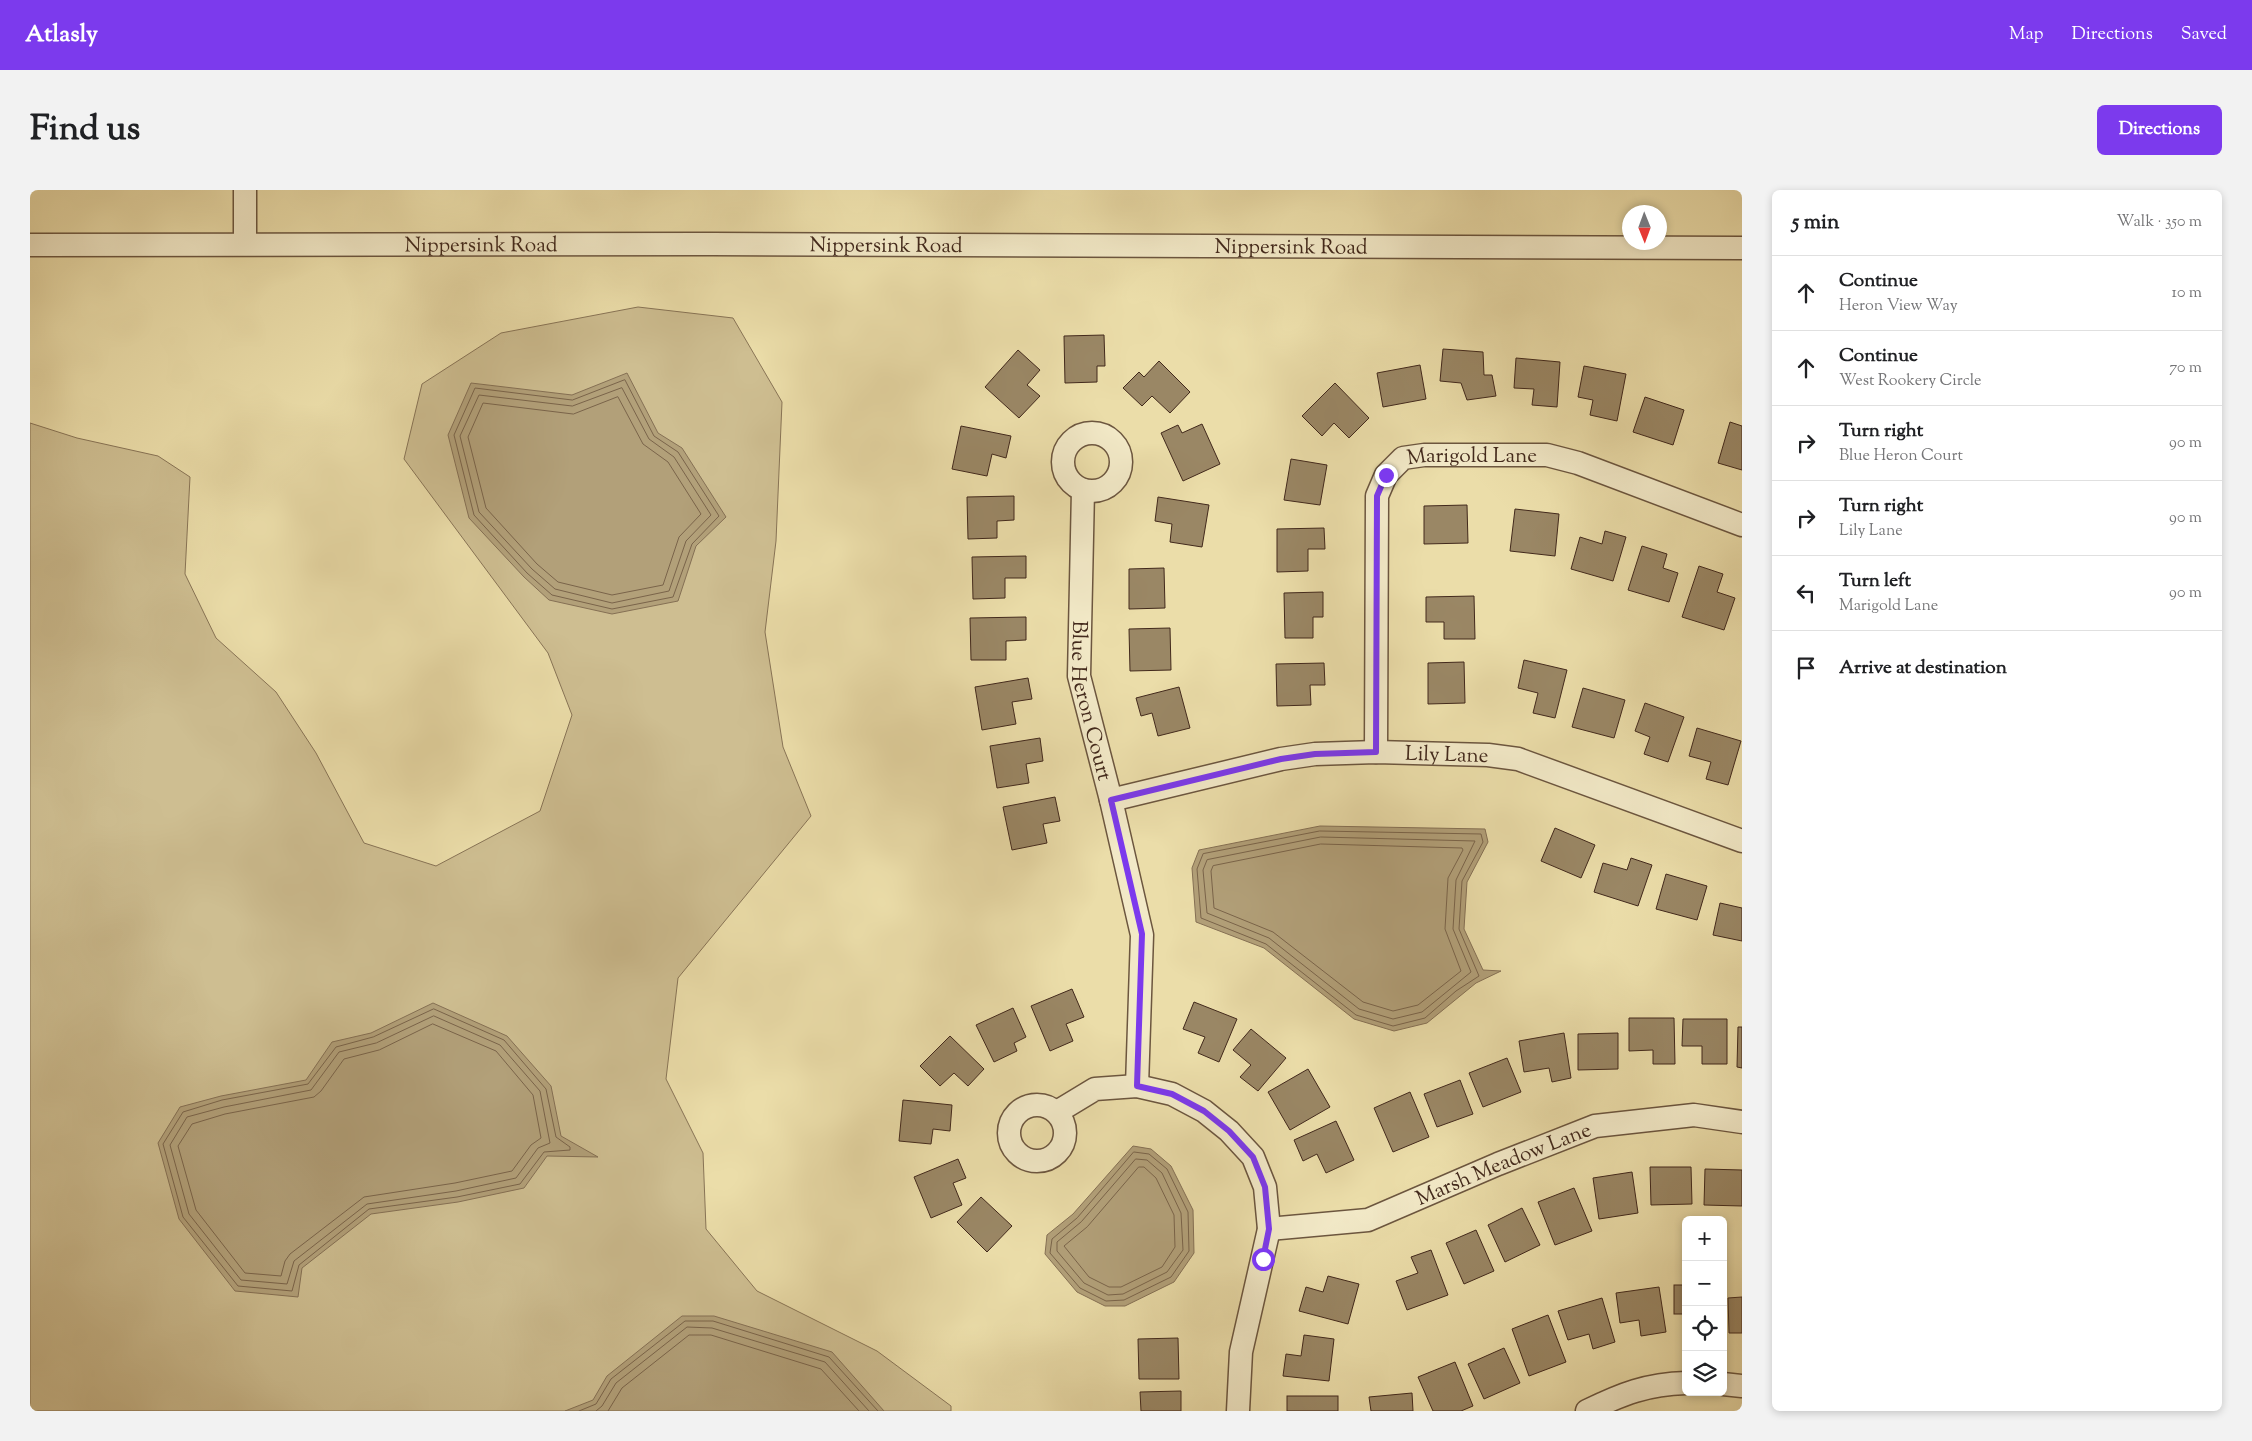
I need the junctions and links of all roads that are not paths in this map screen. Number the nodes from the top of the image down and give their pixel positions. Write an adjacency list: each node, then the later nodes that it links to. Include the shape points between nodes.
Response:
1 (245, 190): 2 (street)
2 (245, 244): 3 (street, Nippersink Road); 4 (street, Nippersink Road)
3 (30, 245)
4 (1742, 248)
5 (1082, 490): 8 (street, Blue Heron Court, via 1079,676)
6 (1742, 526): 7 (street, Marigold Lane, via 1578,463 1547,455 1424,455 1403,458 1386,475 1377,496)
7 (1376, 752): 8 (street, Lily Lane, via 1281,759); 9 (street, Lily Lane, via 1488,755 1518,759)
8 (1111, 800): 10 (street, Blue Heron Court, via 1142,934)
9 (1742, 841)
10 (1137, 1086): 11 (street, via 1095,1089); 13 (street, via 1172,1094 1204,1111 1229,1131 1253,1157 1265,1187)
11 (1057, 1112)
12 (1742, 1122): 13 (street, Marsh Meadow Lane, via 1694,1115 1595,1126 1368,1220)
13 (1269, 1229): 17 (street, via 1241,1352)
14 (1682, 1383): 18 (street, via 1661,1383 1625,1392)
15 (1727, 1384): 16 (street)
16 (1742, 1386)
17 (1238, 1411)
18 (1588, 1411)

